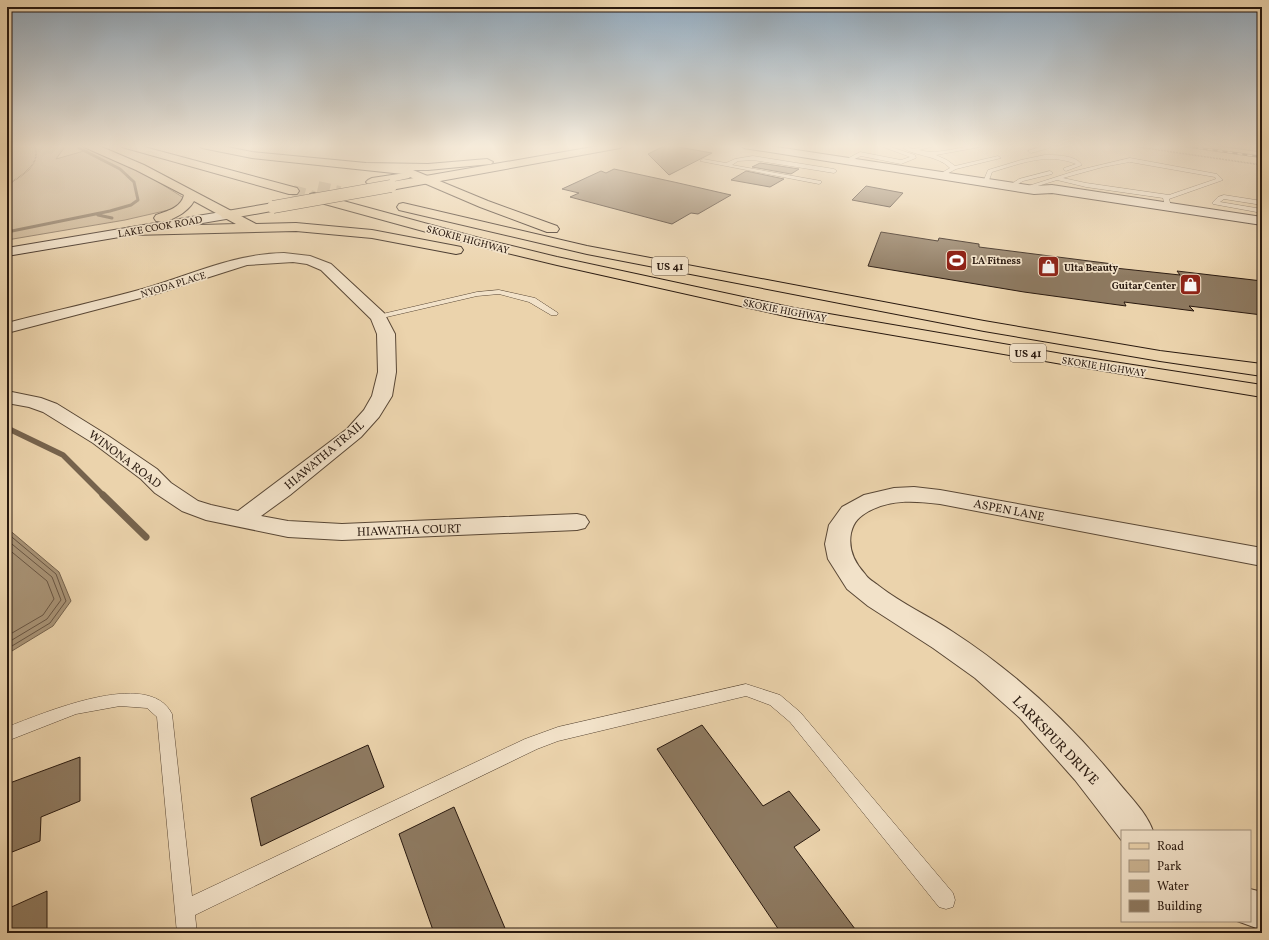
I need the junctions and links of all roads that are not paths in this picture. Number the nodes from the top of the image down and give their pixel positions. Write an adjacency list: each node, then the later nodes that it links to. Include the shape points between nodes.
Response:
1 (182, 189): 10 (main road)
2 (333, 189): 15 (main road, LAKE COOK ROAD, via 257,202)
3 (374, 189): 15 (main road, LAKE COOK ROAD, bridge, via 270,207)
4 (447, 189): 8 (main road)
5 (1029, 189): 12 (street, via 1052,189); 19 (street, via 1046,195)
6 (1105, 189): 12 (lane)
7 (1199, 189): 12 (lane)
8 (450, 190): 27 (main road, via 552,229 594,240)
9 (340, 192): 27 (main road, SKOKIE HIGHWAY / US 41, via 587,250)
10 (190, 193): 15 (main road); 16 (main road, via 189,202 184,207)
11 (314, 197): 24 (main road, SKOKIE HIGHWAY / US 41, via 557,261)
12 (1168, 202): 17 (street)
13 (1262, 203): 14 (lane, via 1224,197 1215,203)
14 (1262, 211)
15 (222, 212): 16 (street, LAKE COOK ROAD); 18 (main road); 20 (street, LAKE COOK ROAD)
16 (162, 218): 21 (street, LAKE COOK ROAD)
17 (1262, 221)
18 (254, 228): 20 (main road); 24 (main road, via 296,227 372,234 716,302)
19 (1262, 228)
20 (132, 231): 22 (street, LAKE COOK ROAD)
21 (7, 244)
22 (7, 252)
23 (335, 276): 26 (street, HIAWATHA TRAIL); 28 (street, NYODA PLACE, via 319,263 304,259 249,260 171,286)
24 (794, 312): 30 (main road, SKOKIE HIGHWAY / US 41)
25 (554, 313): 26 (lane, via 532,300 499,292 477,294)
26 (378, 317): 32 (street, HIAWATHA TRAIL, via 386,334 387,372 382,396 372,413 336,448)
27 (984, 326): 29 (main road, SKOKIE HIGHWAY / US 41, via 1160,356)
28 (7, 328)
29 (1262, 370)
30 (1262, 391)
31 (7, 397): 32 (street, WINONA ROAD, via 34,402 100,438 190,506 206,512)
32 (243, 519): 33 (street, HIAWATHA COURT, via 288,529 342,532)
33 (577, 522)
34 (1262, 557): 35 (street, ASPEN LANE, via 940,496 894,495 872,500 850,512 841,525 837,544 841,559 856,582)
35 (868, 591): 37 (street, LARKSPUR DRIVE, via 955,648 1031,709 1087,769)
36 (7, 734): 40 (lane, via 75,708 120,700 151,702 164,714)
37 (1135, 830)
38 (946, 900): 40 (lane, via 795,718 775,700 746,690 558,734 530,744)
39 (1251, 908): 41 (street)
40 (184, 910): 42 (lane)
41 (1262, 911)
42 (187, 933)

